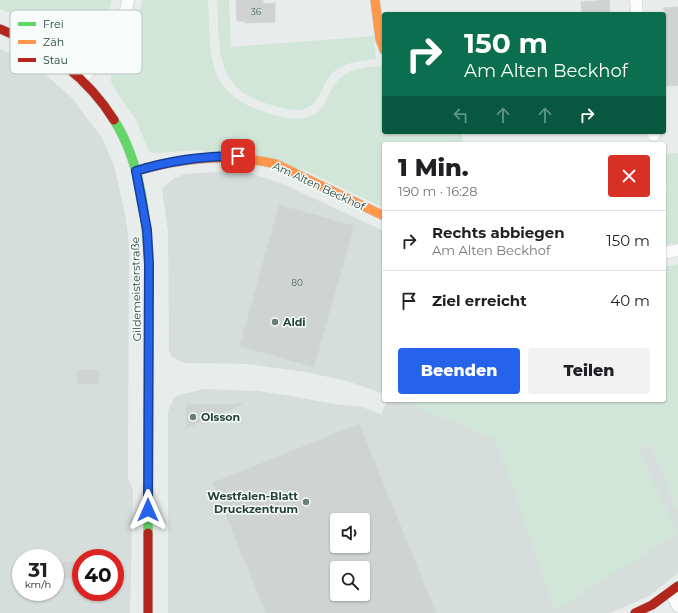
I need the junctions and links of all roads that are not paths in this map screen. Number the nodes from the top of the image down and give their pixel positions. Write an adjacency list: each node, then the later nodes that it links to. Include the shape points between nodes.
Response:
1 (128, 0): 4 (street)
2 (375, 0): 8 (street)
3 (636, 0): 5 (street)
4 (126, 10)
5 (638, 12)
6 (0, 29): 7 (street, Gildemeisterstraße)
7 (10, 33)
8 (382, 44)
9 (76, 74): 11 (street, Gildemeisterstraße)
10 (86, 74): 11 (street)
11 (81, 78): 12 (street, Gildemeisterstraße, via 116,124)
12 (136, 171): 13 (street, Am Alten Beckhof, via 202,156 257,159 276,164); 18 (street, Gildemeisterstraße, via 147,230 149,264)
13 (382, 215)
14 (678, 250): 15 (street)
15 (666, 253)
16 (675, 589): 17 (street); 19 (street)
17 (678, 606)
18 (148, 613)
19 (635, 613)

